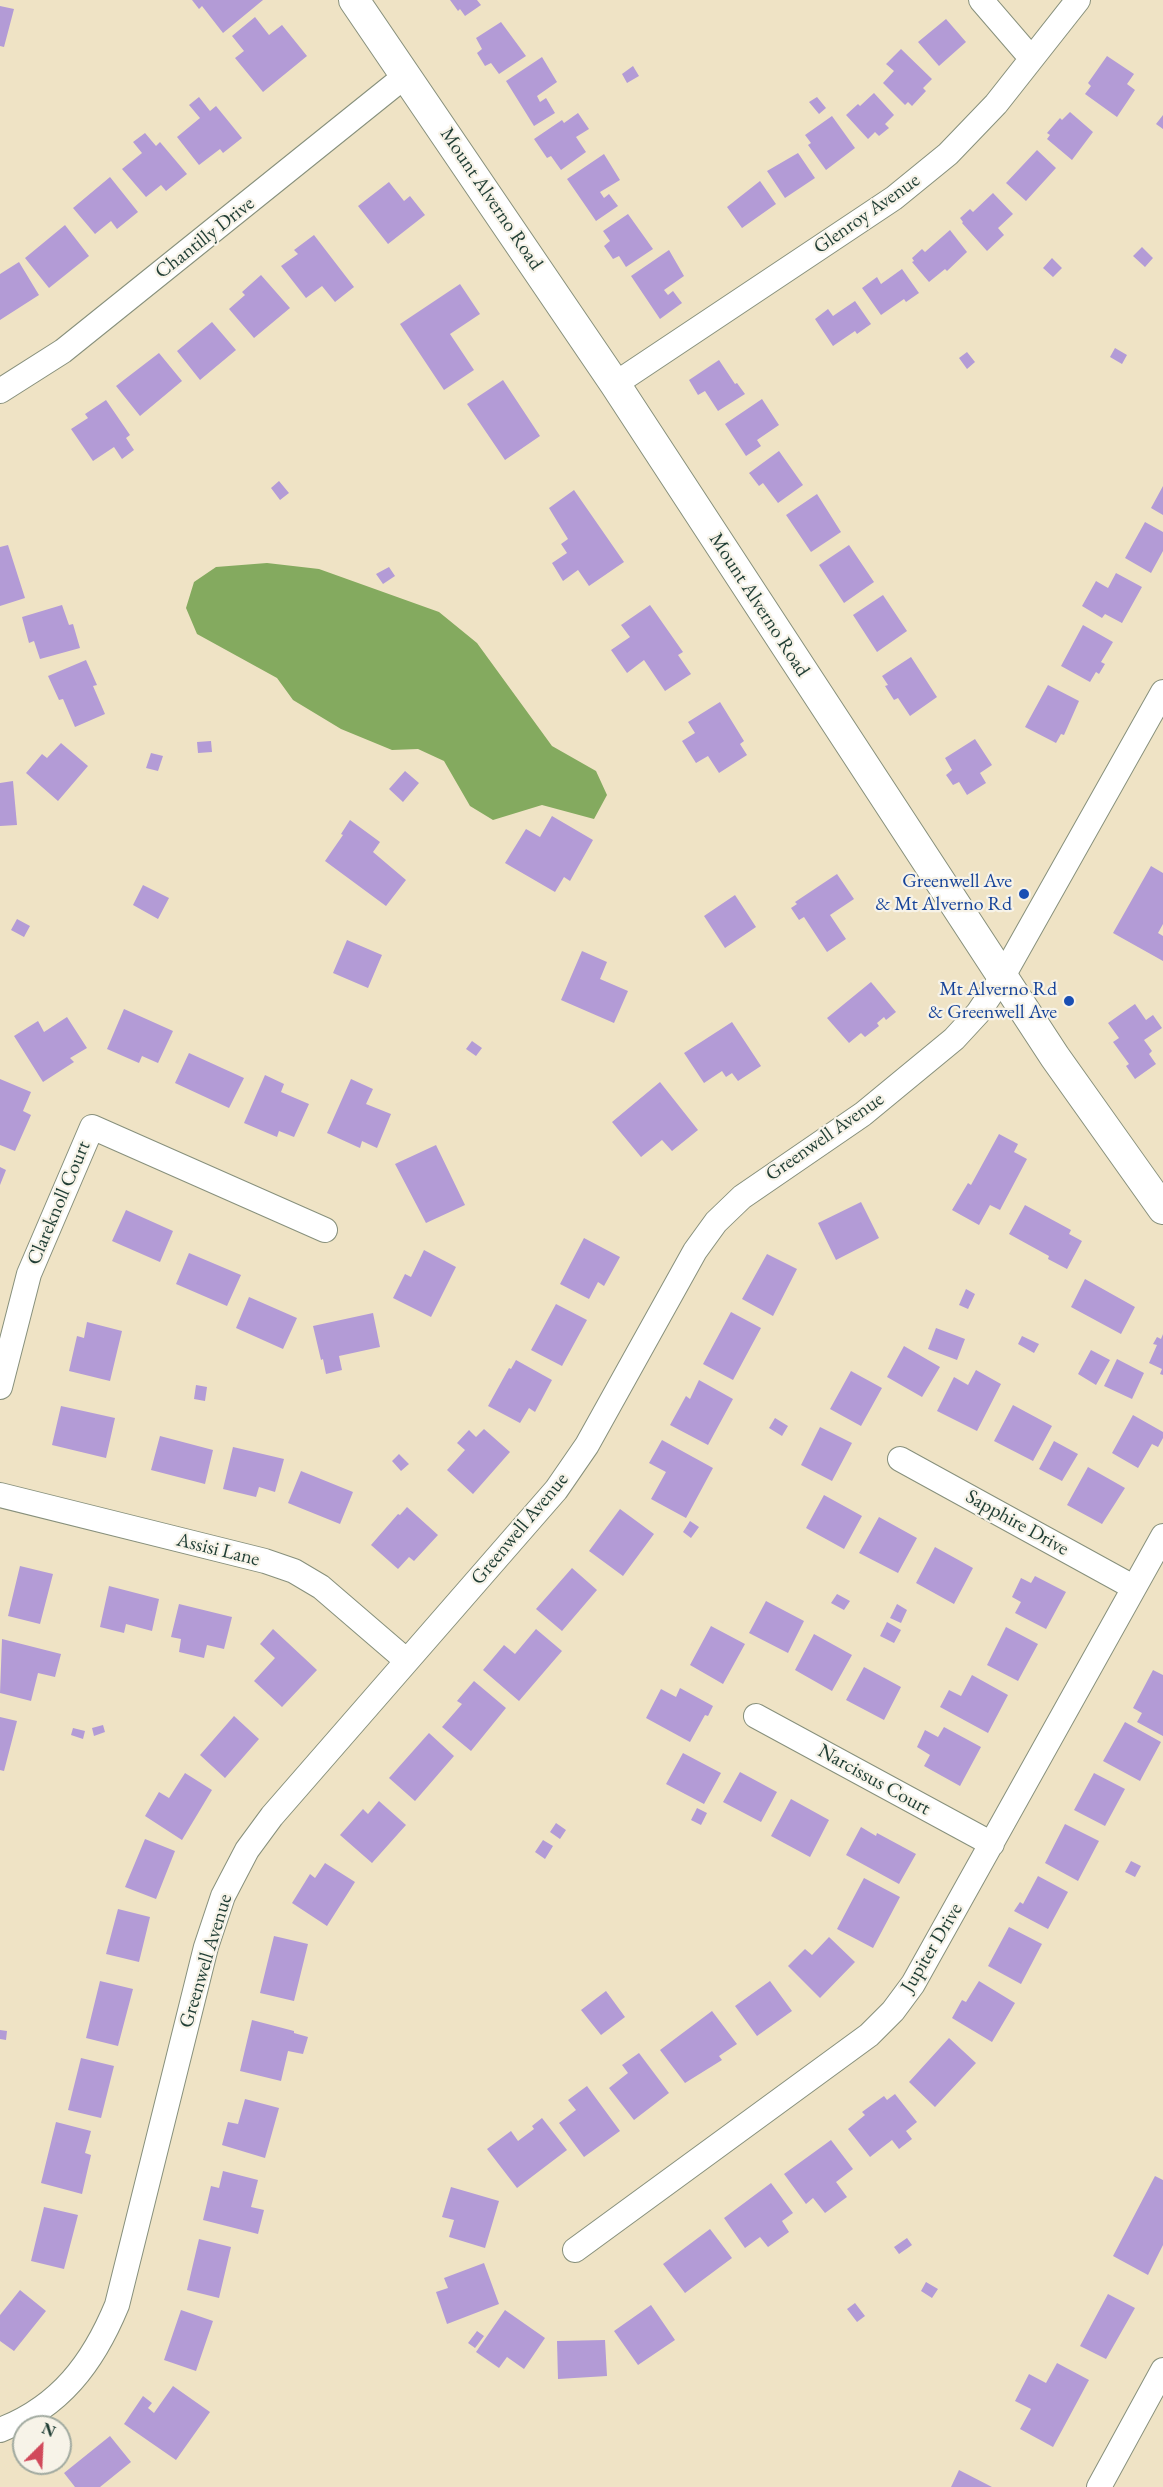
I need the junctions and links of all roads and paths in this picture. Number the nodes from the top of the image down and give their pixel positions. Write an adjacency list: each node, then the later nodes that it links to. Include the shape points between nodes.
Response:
1 (354, 0): 5 (street, Mount Alverno Road)
2 (981, 0): 4 (street)
3 (1078, 0): 4 (street, Glenroy Avenue)
4 (1031, 58): 6 (street, Glenroy Avenue, via 996,104 948,154 894,198)
5 (405, 77): 6 (street, Mount Alverno Road); 7 (street, Chantilly Drive, via 63,351)
6 (615, 384): 9 (street, Mount Alverno Road)
7 (0, 391)
8 (1163, 692): 9 (street, Greenwell Avenue)
9 (1003, 976): 10 (street, Mount Alverno Road); 17 (street, Greenwell Avenue, via 954,1039 862,1114 742,1197 716,1222 695,1251 587,1445 556,1490)
10 (1163, 1209)
11 (325, 1230): 12 (street, Clareknoll Court, via 92,1126 29,1274)
12 (0, 1387)
13 (900, 1460): 16 (street, Sapphire Drive)
14 (0, 1495): 17 (street, Assisi Lane, via 265,1561 294,1572 321,1587)
15 (1163, 1536): 16 (street, Jupiter Drive)
16 (1133, 1587): 19 (street, Jupiter Drive)
17 (407, 1661): 22 (street, Greenwell Avenue, via 247,1850 223,1896 206,1947 117,2305 85,2367 34,2414)
18 (756, 1716): 19 (street, Narcissus Court)
19 (992, 1844): 20 (street, Jupiter Drive, via 913,1984 869,2035)
20 (575, 2250)
21 (1163, 2370): 23 (street)
22 (0, 2430)
23 (1099, 2487)

